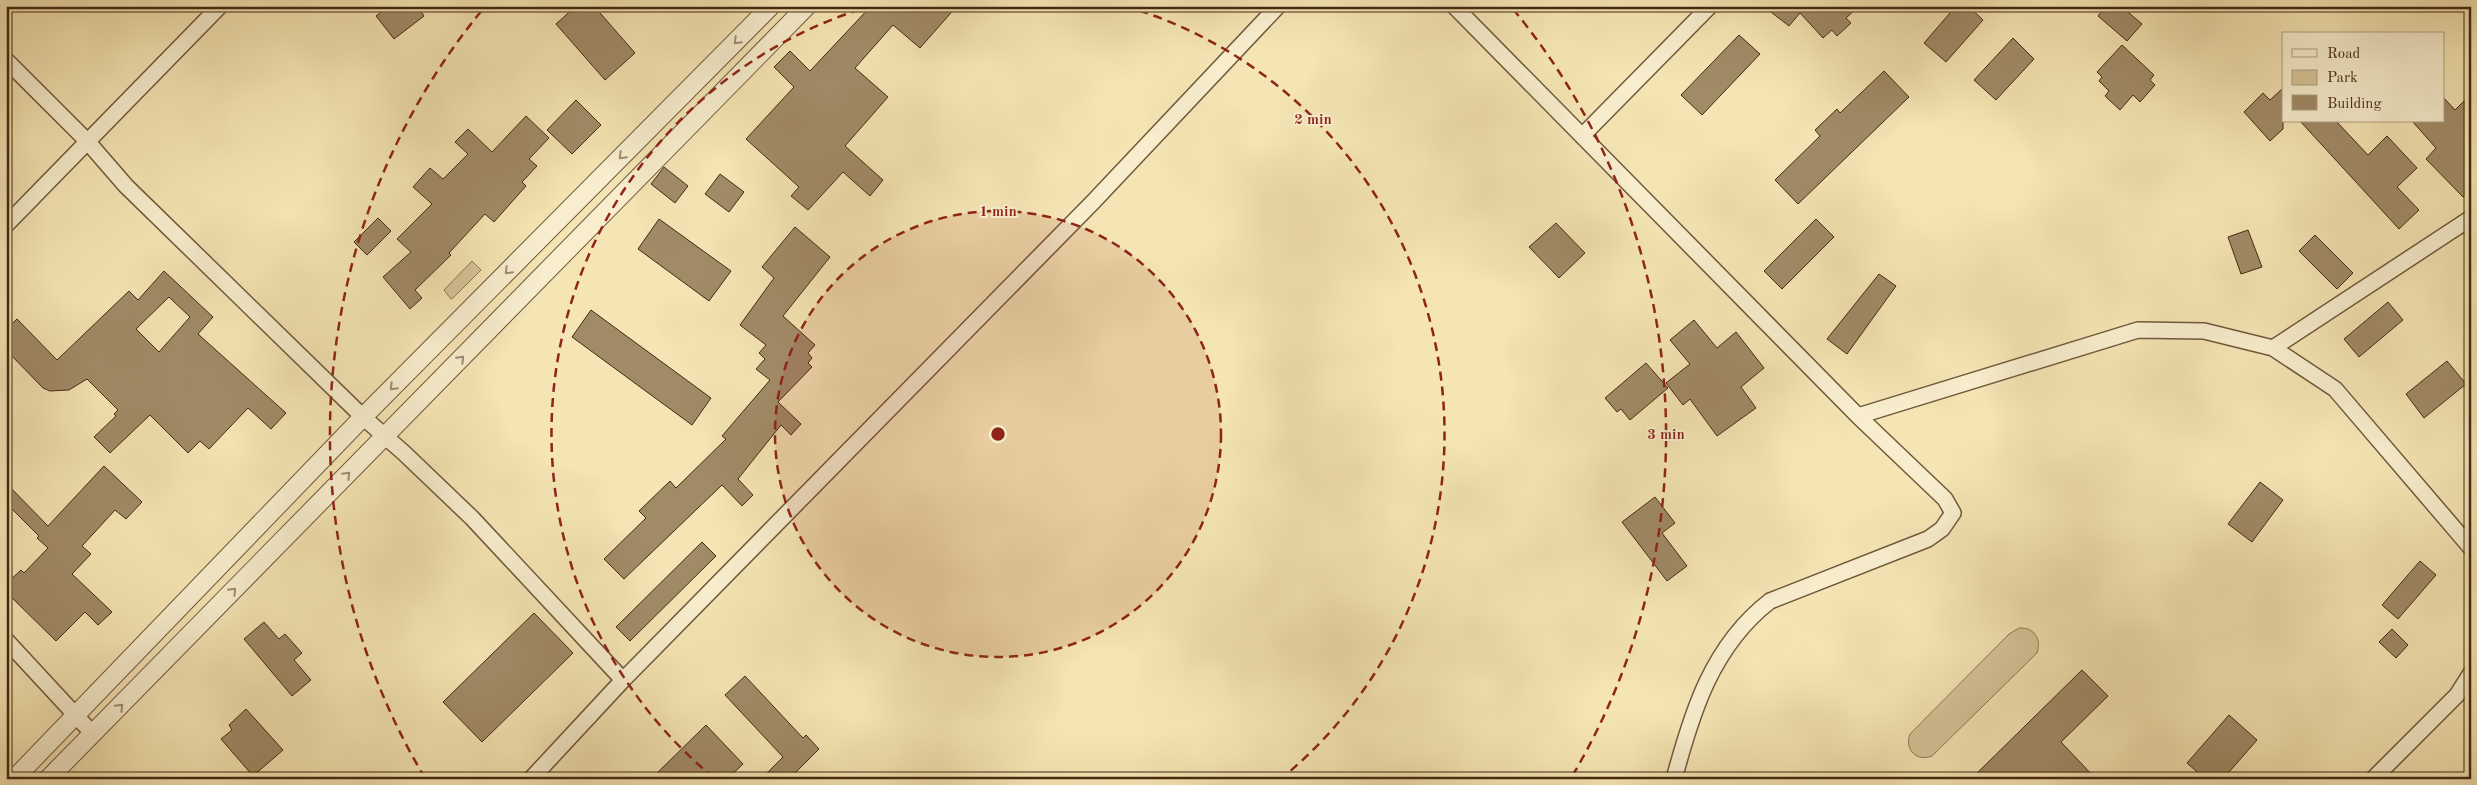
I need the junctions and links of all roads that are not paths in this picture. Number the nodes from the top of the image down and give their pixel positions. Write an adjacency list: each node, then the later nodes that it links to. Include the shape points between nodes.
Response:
1 (220, 6): 9 (street)
2 (771, 6): 14 (street, one-way to 14)
3 (806, 6): 15 (street, one-way to 3)
4 (1278, 6): 19 (street, via 1093,202)
5 (1454, 6): 8 (street)
6 (1710, 6): 8 (street)
7 (6, 60): 9 (street)
8 (1582, 136): 13 (street)
9 (87, 141): 11 (street); 14 (street, via 126,186)
10 (2471, 218): 12 (street)
11 (6, 225)
12 (2273, 348): 13 (street, via 2204,331 2138,330); 16 (street, via 2335,389)
13 (1858, 416): 25 (street, via 1945,499 1953,513 1942,529 1928,539 1770,601 1754,614 1718,660 1696,703)
14 (363, 417): 15 (street); 20 (street)
15 (384, 436): 19 (street, via 472,518); 21 (street, one-way to 15)
16 (2471, 548)
17 (6, 640): 20 (street)
18 (2471, 672): 26 (street, via 2456,695)
19 (623, 680): 24 (street)
20 (76, 716): 21 (street); 22 (street)
21 (93, 734): 23 (street)
22 (14, 779)
23 (48, 779)
24 (531, 779)
25 (1674, 779)
26 (2373, 779)

